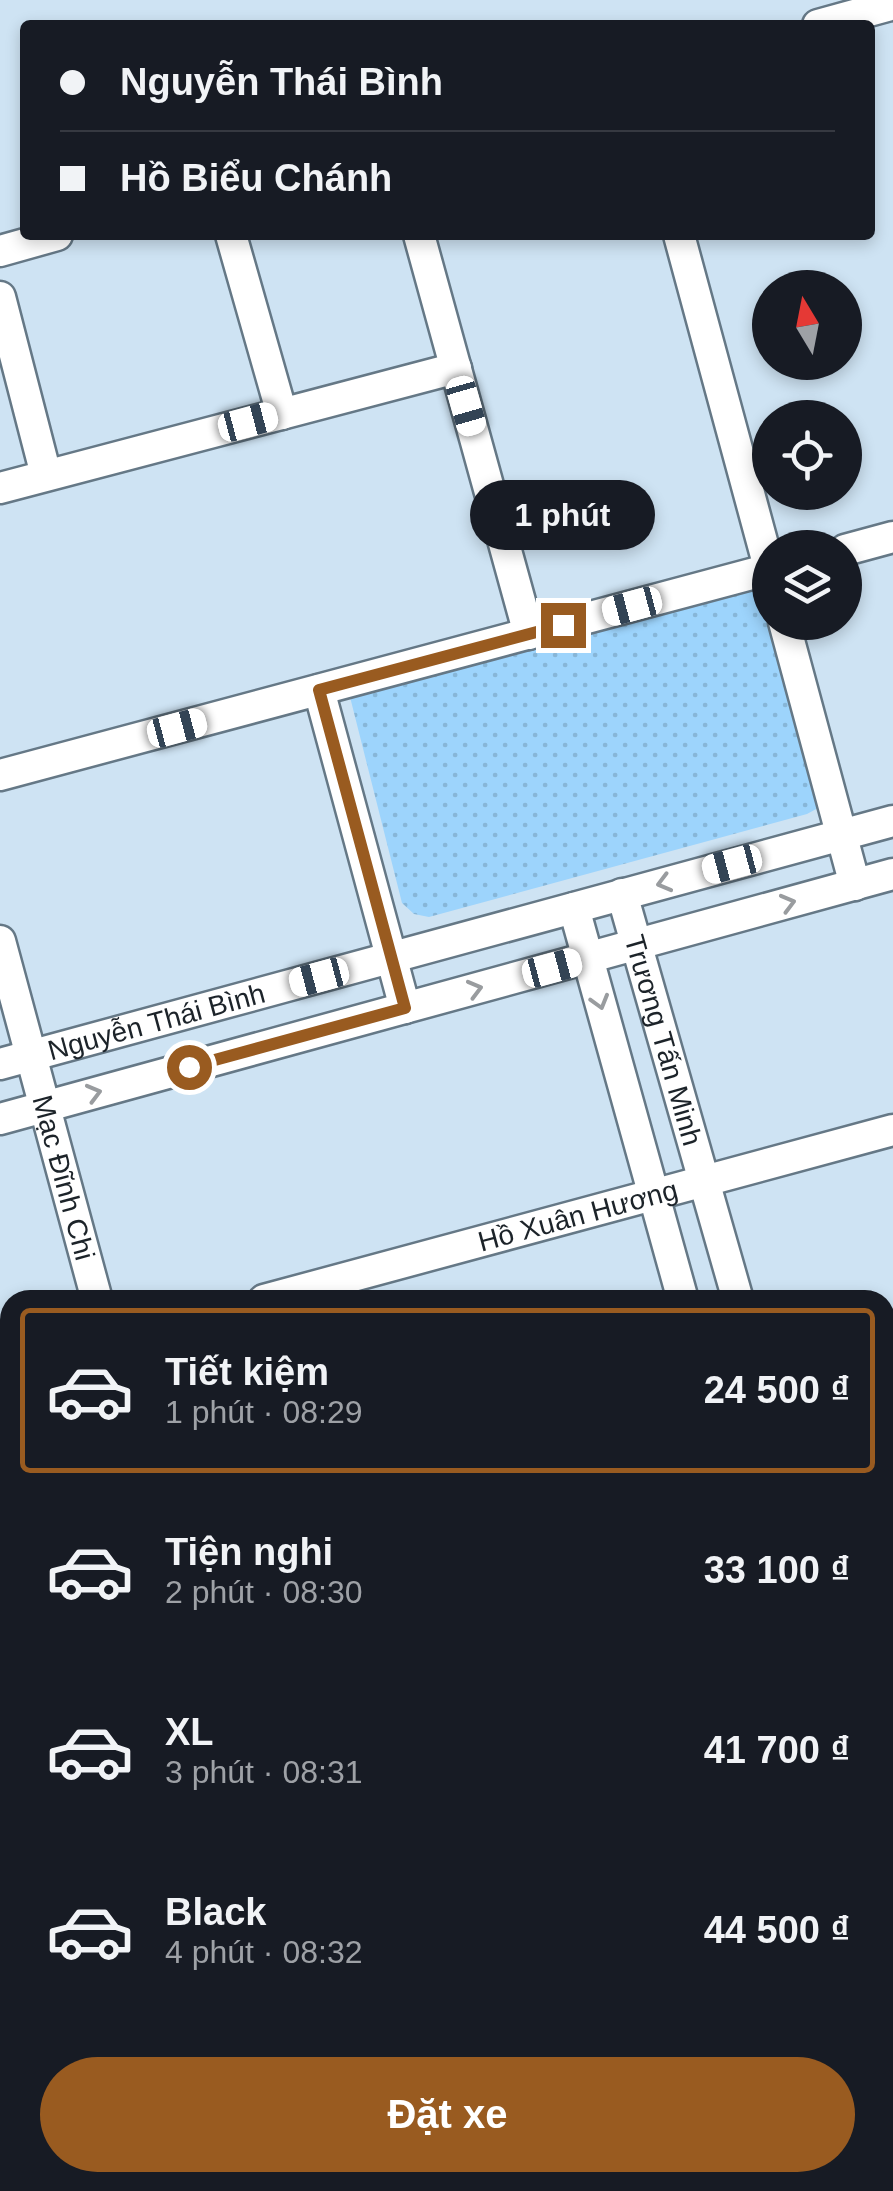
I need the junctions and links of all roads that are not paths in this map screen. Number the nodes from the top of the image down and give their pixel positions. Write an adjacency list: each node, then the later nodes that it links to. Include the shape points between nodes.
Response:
1 (888, 10): 2 (street)
2 (841, 20)
3 (39, 240): 7 (street)
4 (232, 240): 10 (street)
5 (420, 240): 9 (street)
6 (680, 240): 13 (street)
7 (0, 251)
8 (0, 297): 11 (street)
9 (456, 368): 10 (street); 17 (street)
10 (282, 414): 11 (street)
11 (46, 475): 12 (street)
12 (0, 488)
13 (759, 530)
14 (893, 537): 15 (street)
15 (862, 545)
16 (752, 575): 17 (street)
17 (529, 634): 19 (street)
18 (789, 640): 22 (street)
19 (319, 690): 20 (street); 29 (street)
20 (0, 775)
21 (893, 820): 22 (street, Nguyễn Thái Bình)
22 (842, 834): 24 (street); 25 (street, Nguyễn Thái Bình, one-way to 25)
23 (893, 874): 24 (street, Nguyễn Thái Bình)
24 (855, 885): 28 (street, Nguyễn Thái Bình, one-way to 24)
25 (622, 894): 26 (street, Nguyễn Thái Bình); 28 (street, Trương Tấn Minh)
26 (574, 908): 29 (street, Nguyễn Thái Bình); 30 (street, Trương Tấn Minh)
27 (0, 941): 32 (street, Mạc Đĩnh Chi)
28 (637, 944): 30 (street, Nguyễn Thái Bình); 37 (street, Trương Tấn Minh)
29 (392, 957): 31 (street); 32 (street, Nguyễn Thái Bình)
30 (588, 958): 31 (street, Nguyễn Thái Bình, one-way to 30); 38 (street, Trương Tấn Minh, one-way to 38)
31 (405, 1008): 34 (street, Nguyễn Thái Bình, one-way to 31)
32 (31, 1056): 33 (street, Nguyễn Thái Bình); 34 (street, Mạc Đĩnh Chi)
33 (0, 1064)
34 (45, 1107): 35 (street, Nguyễn Thái Bình); 39 (street, Mạc Đĩnh Chi)
35 (0, 1119)
36 (893, 1130): 37 (street, Hồ Xuân Hương)
37 (705, 1181): 38 (street, Hồ Xuân Hương); 42 (street, Trương Tấn Minh)
38 (654, 1195): 40 (street, Hồ Xuân Hương); 41 (street, Trương Tấn Minh)
39 (94, 1290)
40 (301, 1290)
41 (680, 1290)
42 (735, 1290)

